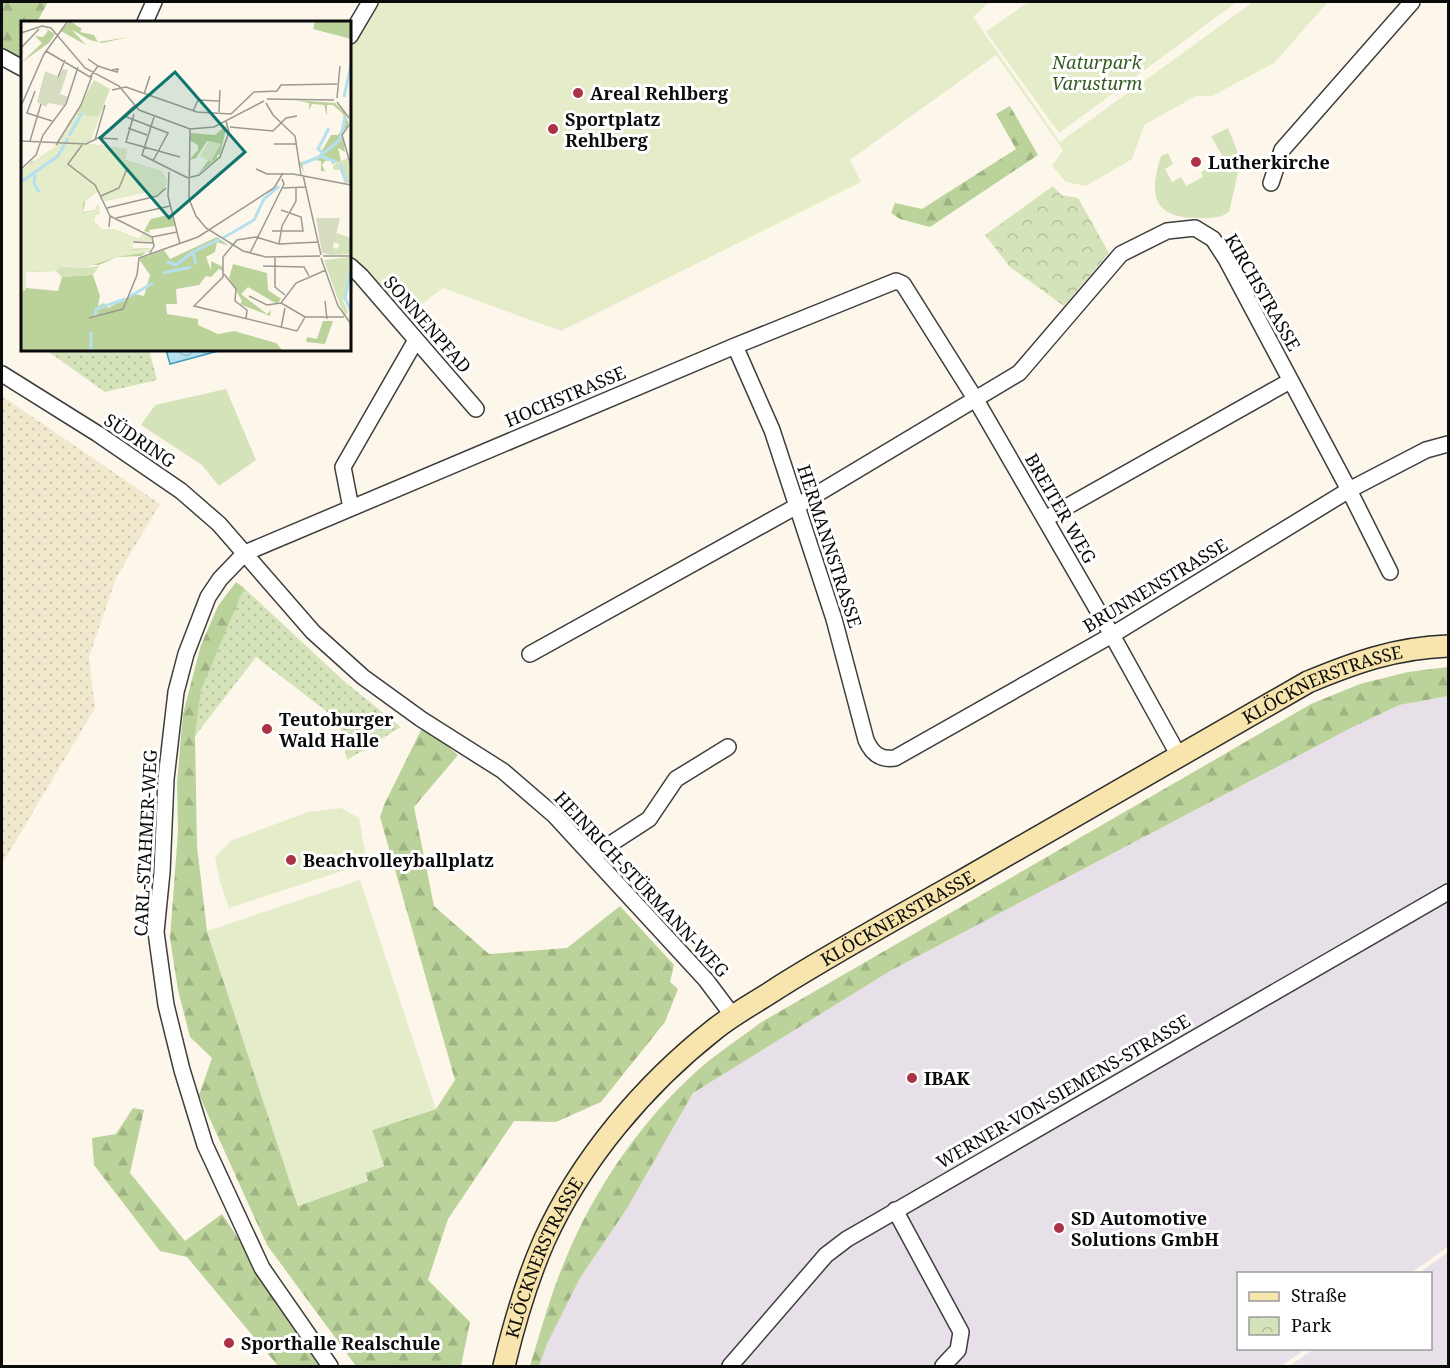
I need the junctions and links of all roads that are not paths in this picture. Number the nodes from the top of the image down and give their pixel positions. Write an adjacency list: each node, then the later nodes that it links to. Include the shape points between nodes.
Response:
1 (154, 2): 4 (street)
2 (370, 2): 5 (street)
3 (1412, 2): 8 (street, via 1282,150)
4 (145, 21)
5 (351, 34)
6 (2, 57): 7 (street)
7 (21, 67)
8 (1271, 183)
9 (355, 271): 11 (street, SONNENPFAD)
10 (903, 284): 12 (street, HOCHSTRASSE, via 896,281); 15 (street, BREITER WEG)
11 (416, 339): 16 (street, SONNENPFAD); 20 (street, via 344,467)
12 (735, 346): 19 (street, HERMANNSTRASSE, via 772,430); 20 (street, HOCHSTRASSE)
13 (2, 374): 22 (street, SÜDRING, via 181,491 219,524)
14 (1290, 381): 15 (street, KIRCHSTRASSE, via 1226,259 1213,239 1195,228 1167,231 1121,254 1020,373); 18 (street, KIRCHSTRASSE); 21 (street)
15 (976, 400): 19 (street, KIRCHSTRASSE); 21 (street, BREITER WEG)
16 (476, 409)
17 (1449, 444): 18 (street, BRUNNENSTRASSE, via 1426,450)
18 (1349, 490): 23 (street, KIRCHSTRASSE); 24 (street, BRUNNENSTRASSE)
19 (796, 506): 26 (street, KIRCHSTRASSE); 29 (street, HERMANNSTRASSE, via 834,619 866,740)
20 (351, 508): 22 (street, HOCHSTRASSE)
21 (1045, 519): 24 (street, BREITER WEG)
22 (244, 553): 30 (street, HEINRICH-STÜRMANN-WEG, via 313,632 363,677 503,771 554,814); 34 (street, CARL-STAHMER-WEG, via 208,597 176,692 156,932 166,1005 205,1145 262,1268)
23 (1390, 572)
24 (1112, 635): 28 (street, BREITER WEG); 29 (street, BRUNNENSTRASSE, via 895,758)
25 (1449, 646): 28 (main road, KLÖCKNERSTRASSE, via 1418,647 1358,662 1308,682)
26 (530, 654)
27 (728, 747): 30 (street, via 676,779 649,819)
28 (1179, 756): 32 (main road, KLÖCKNERSTRASSE)
29 (881, 758)
30 (592, 856): 32 (street, HEINRICH-STÜRMANN-WEG, via 706,980)
31 (1449, 891): 33 (street, WERNER-VON-SIEMENS-STRASSE)
32 (733, 1016): 35 (main road, KLÖCKNERSTRASSE, via 646,1092 592,1160 545,1239 516,1315)
33 (896, 1210): 36 (street, WERNER-VON-SIEMENS-STRASSE, via 826,1255); 37 (street, via 961,1332 958,1350)
34 (330, 1366)
35 (504, 1366)
36 (730, 1366)
37 (944, 1366)

